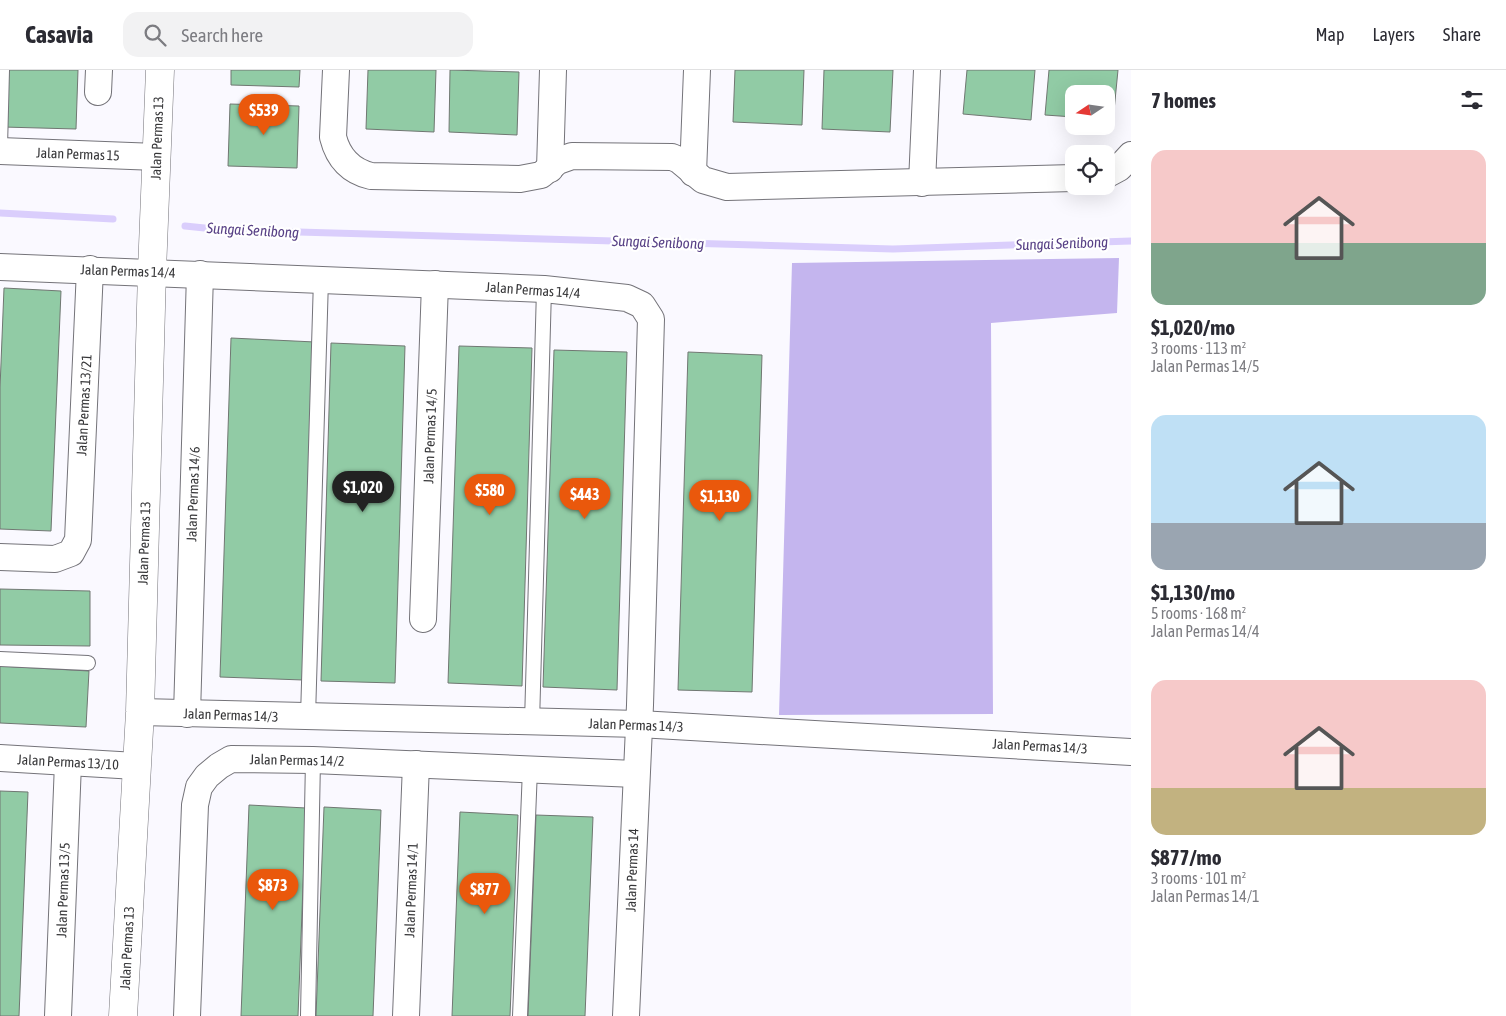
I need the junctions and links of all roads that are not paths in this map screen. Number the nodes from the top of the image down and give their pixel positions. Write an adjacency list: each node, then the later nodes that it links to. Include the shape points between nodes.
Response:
1 (2, 70): 7 (lane)
2 (160, 70): 9 (main road, Jalan Permas 13)
3 (336, 70): 10 (street, via 333,137 338,152 359,172 371,176 520,179 541,175)
4 (553, 70): 10 (street)
5 (697, 70): 12 (street)
6 (927, 70): 14 (street)
7 (0, 149): 9 (street, Jalan Permas 15)
8 (1131, 155): 11 (street)
9 (157, 157): 17 (main road, Jalan Permas 13)
10 (550, 169): 12 (street, via 558,161 572,156 672,158)
11 (1115, 170)
12 (693, 173): 14 (street, via 711,183 728,187)
13 (1065, 178): 14 (street)
14 (922, 183)
15 (0, 266): 16 (street, Jalan Permas 14/4)
16 (90, 269): 17 (street, Jalan Permas 14/4); 22 (street, Jalan Permas 13/21, via 78,540 70,554 55,559)
17 (152, 271): 18 (street, Jalan Permas 14/4); 26 (main road, Jalan Permas 13)
18 (200, 274): 19 (street, Jalan Permas 14/4); 27 (street, Jalan Permas 14/6)
19 (321, 279): 20 (street, Jalan Permas 14/4); 28 (lane)
20 (435, 284): 21 (street, Jalan Permas 14/4); 23 (street, Jalan Permas 14/5)
21 (544, 289): 29 (lane); 30 (street, Jalan Permas 14/4, via 627,298 642,305 651,319)
22 (0, 557)
23 (423, 619)
24 (0, 659): 25 (lane)
25 (88, 663)
26 (140, 712): 27 (street, Jalan Permas 14/3); 36 (main road, Jalan Permas 13)
27 (187, 714): 28 (street, Jalan Permas 14/3)
28 (308, 717): 29 (street, Jalan Permas 14/3)
29 (532, 723): 30 (street, Jalan Permas 14/3)
30 (639, 724): 31 (street, Jalan Permas 14/3); 38 (street, Jalan Permas 14)
31 (1131, 752)
32 (0, 758): 34 (street, Jalan Permas 13/10)
33 (314, 760): 35 (street, Jalan Permas 14/2); 41 (street, Jalan Permas 14/2, via 231,759 219,766 199,787 195,805); 42 (lane)
34 (68, 763): 36 (street, Jalan Permas 13/10); 39 (street, Jalan Permas 13/5)
35 (416, 764): 37 (street, Jalan Permas 14/2); 43 (street, Jalan Permas 14/1)
36 (136, 766): 40 (main road, Jalan Permas 13)
37 (530, 769): 38 (street, Jalan Permas 14/2); 44 (lane)
38 (635, 774): 45 (street, Jalan Permas 14)
39 (58, 1016)
40 (124, 1016)
41 (187, 1016)
42 (308, 1016)
43 (406, 1016)
44 (520, 1016)
45 (626, 1016)

